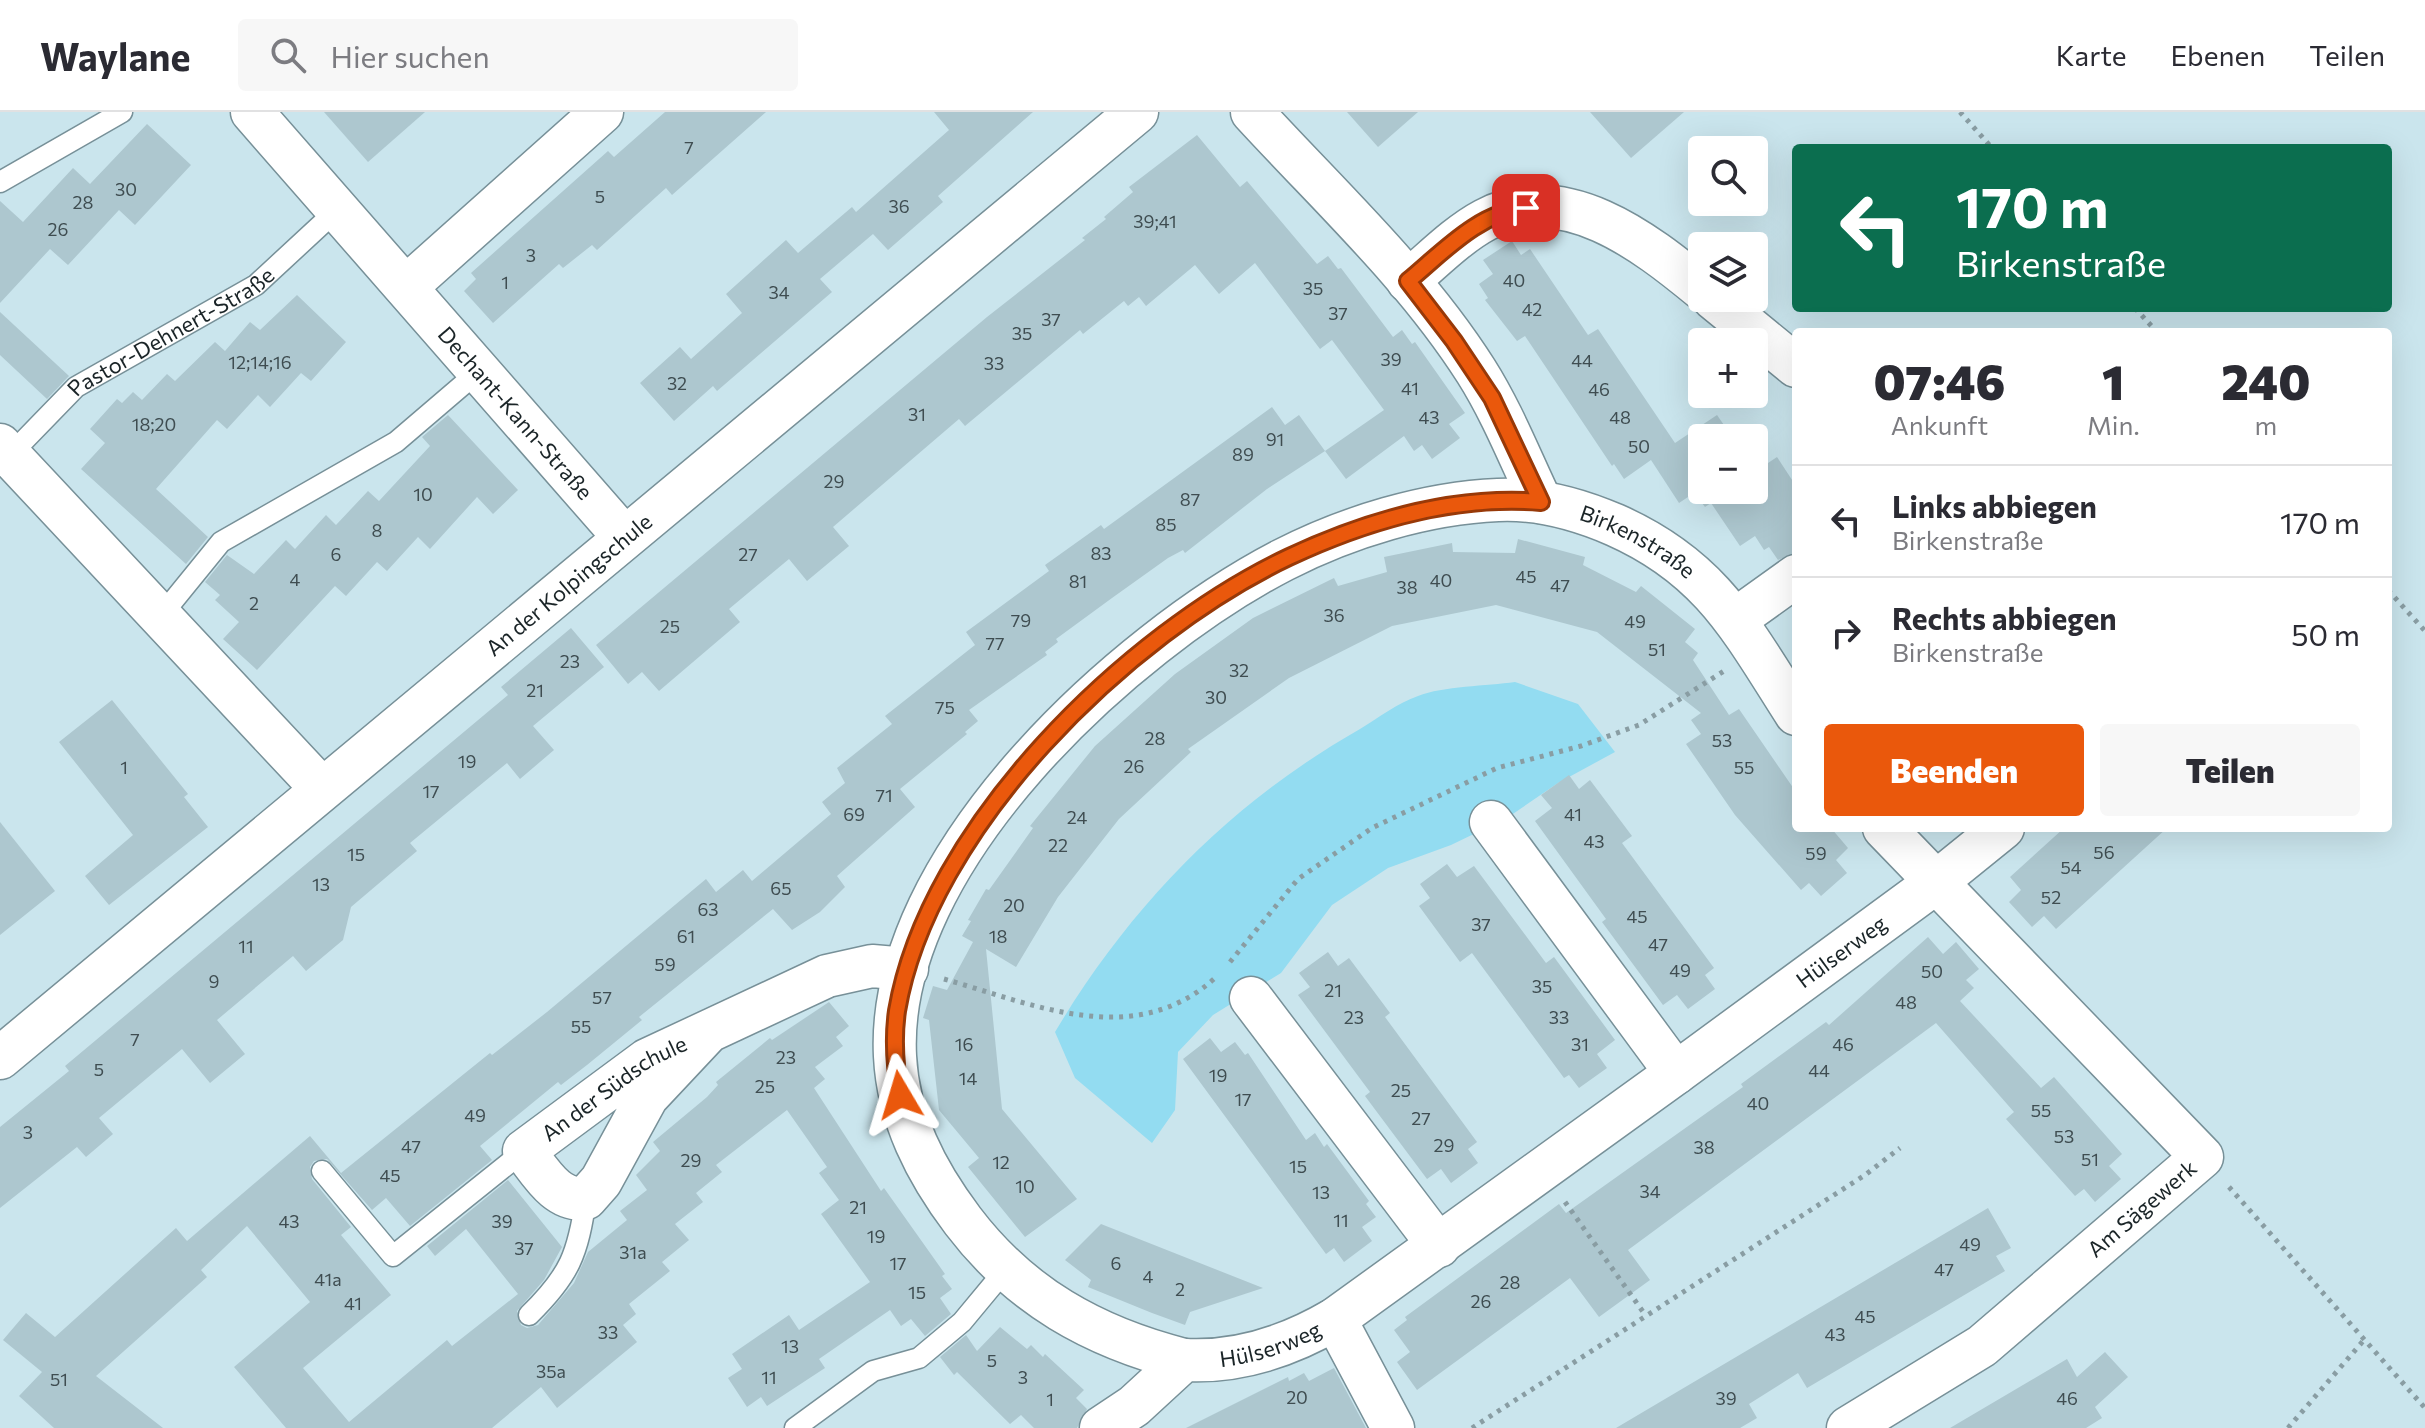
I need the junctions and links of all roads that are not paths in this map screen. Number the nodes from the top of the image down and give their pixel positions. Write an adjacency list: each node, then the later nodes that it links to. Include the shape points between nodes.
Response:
1 (122, 112): 6 (lane)
2 (252, 112): 7 (street, Dechant-Kann-Straße)
3 (602, 112): 10 (street)
4 (1137, 112): 16 (street, An der Kolpingschule)
5 (1252, 112): 9 (street)
6 (0, 182)
7 (337, 210): 10 (street, Dechant-Kann-Straße); 14 (lane, Pastor-Dehnert-Straße, via 256,285 76,387)
8 (1688, 278): 9 (street, via 1627,232 1580,214 1536,208 1511,209 1483,220)
9 (1408, 281): 15 (street, via 1492,398)
10 (406, 287): 13 (street, Dechant-Kann-Straße)
11 (1730, 312): 12 (street)
12 (1792, 363)
13 (479, 371): 16 (street, Dechant-Kann-Straße); 18 (lane, via 396,442 221,542)
14 (4, 451): 18 (street, Pastor-Dehnert-Straße)
15 (1541, 502): 19 (street, Birkenstraße, via 1637,536 1707,584); 26 (street, via 1470,503 1360,529 1275,565 1169,633 1075,714 1006,789 959,854)
16 (624, 537): 21 (street, An der Kolpingschule)
17 (1792, 581): 19 (street)
18 (160, 617): 21 (street, Pastor-Dehnert-Straße)
19 (1745, 634): 20 (street, Birkenstraße)
20 (1792, 708)
21 (321, 788): 29 (street, An der Kolpingschule)
22 (1491, 822): 30 (street)
23 (1888, 832): 25 (street)
24 (1998, 832): 25 (street, Hülserweg)
25 (1935, 883): 30 (street, Hülserweg); 42 (street, Am Sägewerk, via 2202,1157 1982,1346)
26 (907, 969): 28 (street, An der Südschule, via 872,966 838,972); 35 (street, via 895,1055 911,1133 955,1210)
27 (1232, 981): 34 (street)
28 (708, 1032): 31 (street, An der Südschule, via 637,1067); 33 (street, An der Südschule, via 647,1097 601,1181)
29 (0, 1058)
30 (1676, 1073): 34 (street, Hülserweg)
31 (524, 1151): 32 (lane, An der Südschule, via 393,1256); 33 (street, An der Südschule, via 560,1194)
32 (322, 1171)
33 (586, 1198): 36 (lane, An der Südschule, via 570,1268)
34 (1439, 1246): 37 (street, Hülserweg)
35 (1006, 1269): 38 (street, via 1084,1326); 39 (lane, via 962,1322 919,1358 873,1371)
36 (529, 1315)
37 (1335, 1319): 38 (street, Hülserweg, via 1258,1352); 41 (street)
38 (1184, 1360): 40 (street)
39 (795, 1428)
40 (1101, 1428)
41 (1393, 1428)
42 (1848, 1428)

